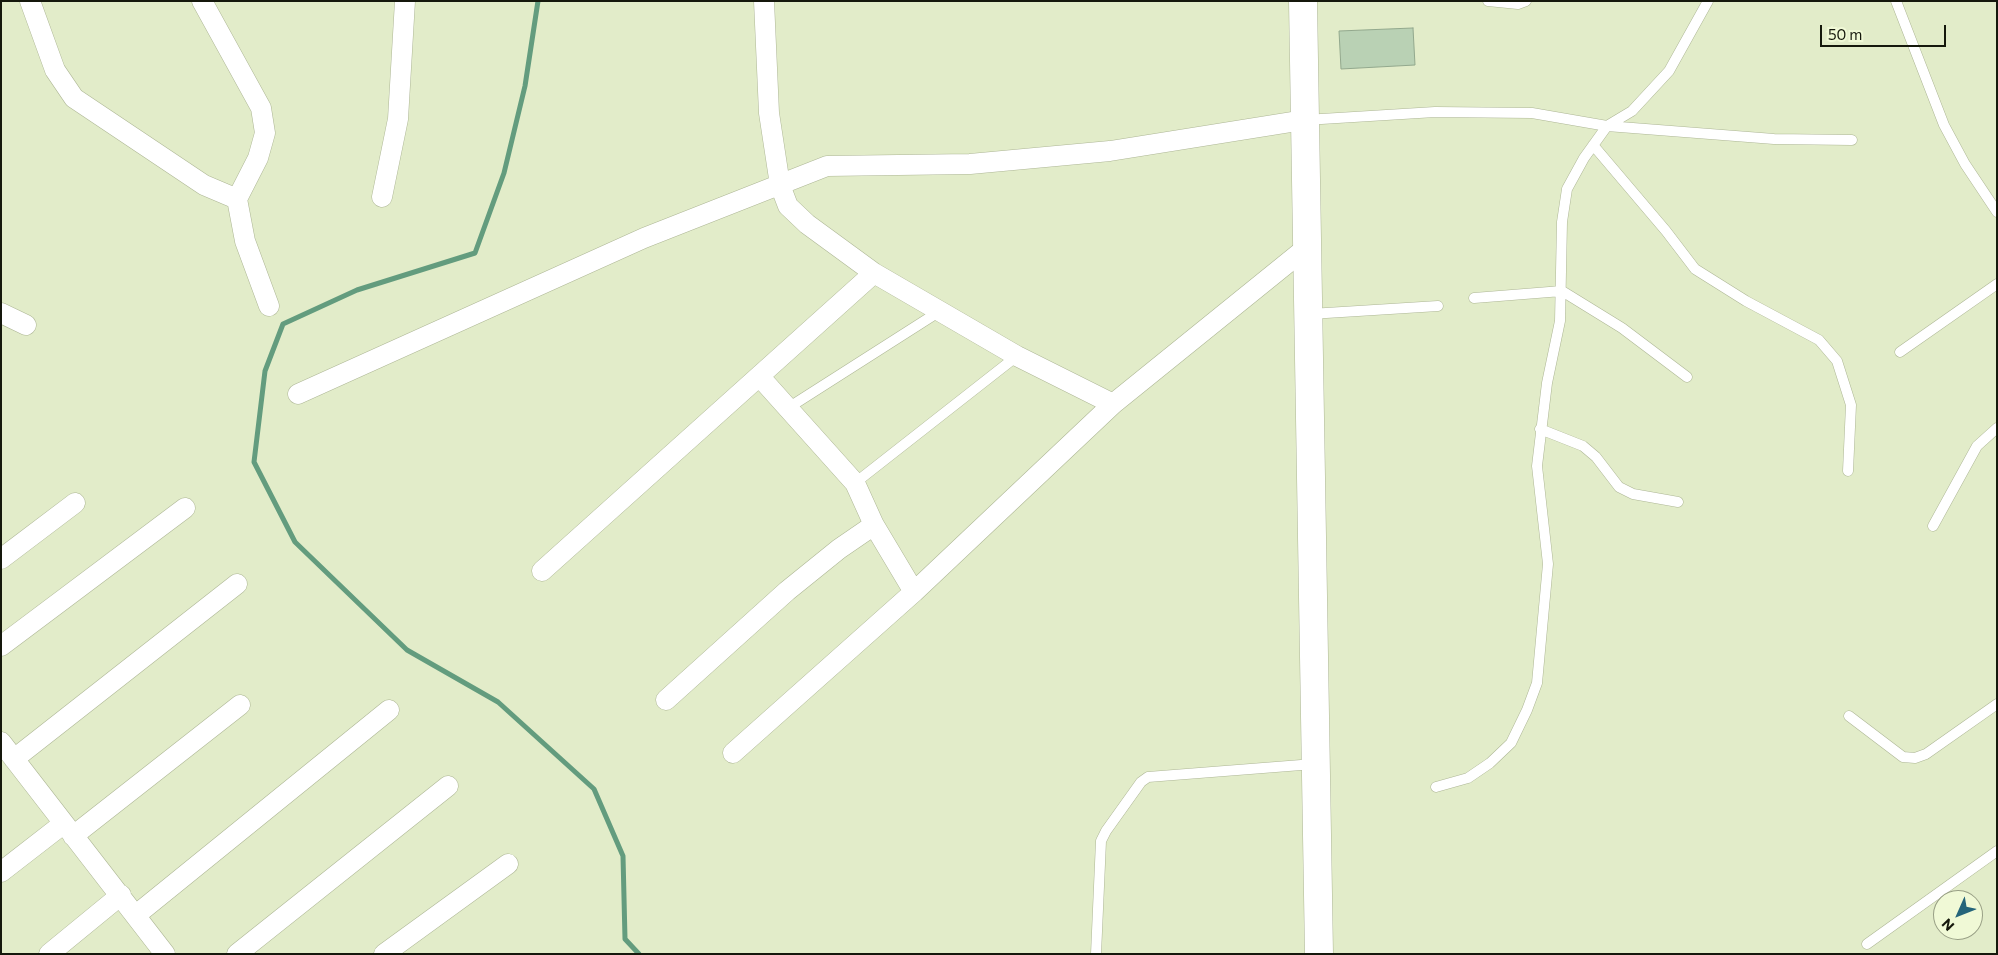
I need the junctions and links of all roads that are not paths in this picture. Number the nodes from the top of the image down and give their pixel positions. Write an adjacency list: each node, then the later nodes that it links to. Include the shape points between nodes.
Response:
1 (30, 1): 16 (street, via 55,70 74,98 204,185)
2 (202, 1): 16 (street, via 261,108 264,124 265,133 258,158)
3 (405, 1): 15 (street, via 398,119)
4 (764, 1): 14 (street, via 769,113)
5 (1303, 1): 10 (main road)
6 (1488, 1): 7 (lane, via 1518,4)
7 (1526, 1)
8 (1708, 1): 11 (lane, via 1669,71 1632,111)
9 (1896, 1): 17 (lane, via 1944,125)
10 (1304, 120): 11 (lane, via 1435,112 1532,113); 14 (street, via 1110,152 970,164 827,166); 18 (main road)
11 (1607, 126): 12 (lane, via 1774,139); 13 (lane)
12 (1852, 140)
13 (1593, 145): 21 (lane, via 1567,189 1562,222); 38 (lane, via 1695,269 1819,340 1837,361 1851,404)
14 (780, 185): 19 (street, via 788,206 806,224); 33 (street, via 644,238)
15 (382, 197)
16 (237, 200): 23 (street, via 245,241)
17 (1997, 212)
18 (1306, 248): 27 (main road); 34 (street)
19 (874, 273): 25 (street); 31 (street)
20 (1997, 284): 29 (lane)
21 (1562, 291): 22 (lane); 32 (lane, via 1622,328); 37 (lane, via 1560,322)
22 (1474, 298)
23 (269, 306)
24 (1438, 306): 27 (lane)
25 (940, 311): 30 (street); 35 (lane)
26 (1, 313): 28 (street)
27 (1307, 314): 57 (main road)
28 (26, 326)
29 (1900, 352)
30 (1017, 356): 34 (street); 39 (lane)
31 (760, 377): 35 (street); 46 (street)
32 (1687, 377)
33 (298, 394)
34 (1113, 404): 48 (street)
35 (788, 408): 39 (street)
36 (1997, 428): 44 (lane, via 1978,446)
37 (1540, 429): 40 (lane, via 1583,446 1596,457 1619,487 1633,494); 59 (lane, via 1537,466 1548,564 1537,683 1510,744 1468,778)
38 (1848, 471)
39 (855, 483): 43 (street)
40 (1678, 502)
41 (75, 504): 45 (street)
42 (185, 508): 49 (street)
43 (874, 525): 48 (street); 50 (street, via 787,591)
44 (1933, 526)
45 (1, 559)
46 (542, 571)
47 (237, 584): 55 (street)
48 (914, 592): 56 (street)
49 (1, 646)
50 (666, 700)
51 (1997, 704): 54 (lane, via 1926,754 1915,758 1903,757)
52 (240, 705): 60 (street)
53 (388, 710): 65 (street)
54 (1849, 716)
55 (5, 748): 60 (street)
56 (733, 753)
57 (1315, 764): 71 (lane, via 1148,777 1141,782 1106,830 1102,841); 72 (main road)
58 (448, 786): 69 (street)
59 (1436, 787)
60 (68, 830): 63 (street); 64 (street)
61 (1997, 851): 66 (lane)
62 (508, 864): 70 (street)
63 (1, 872)
64 (121, 895): 65 (street); 67 (street)
65 (136, 915): 68 (street)
66 (1867, 944)
67 (49, 954)
68 (164, 954)
69 (237, 954)
70 (384, 954)
71 (1096, 954)
72 (1319, 954)

